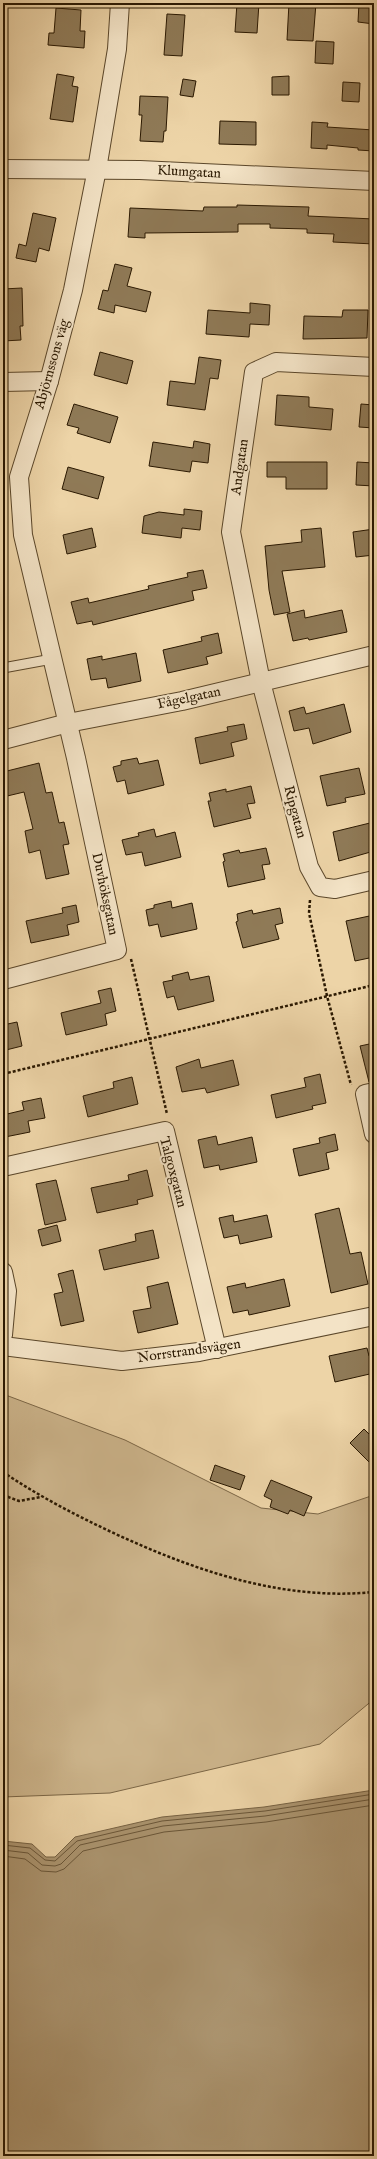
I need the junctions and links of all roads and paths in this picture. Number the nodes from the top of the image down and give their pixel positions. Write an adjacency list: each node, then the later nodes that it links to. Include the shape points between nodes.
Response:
1 (120, 3): 3 (street, Abjörnssons väg, via 117,49)
2 (3, 169): 3 (street, Klumgatan)
3 (97, 169): 4 (street, Klumgatan); 6 (street, Abjörnssons väg, via 73,290)
4 (374, 181)
5 (374, 367): 11 (street, Andgatan, via 276,362 254,372 231,532)
6 (49, 381): 7 (street); 9 (street, Abjörnssons väg, via 19,477 23,535)
7 (3, 382)
8 (374, 655): 11 (street, Fågelgatan)
9 (52, 659): 10 (lane); 12 (street, Abjörnssons väg)
10 (3, 668)
11 (261, 682): 12 (street, Fågelgatan, via 182,701); 15 (street, Ripgatan, via 309,867)
12 (68, 722): 13 (street, Fågelgatan); 16 (street, Duvhöksgatan)
13 (3, 740)
14 (374, 880): 15 (street, via 335,889)
15 (320, 887): 19 (path, via 308,905)
16 (117, 950): 17 (street, Duvhöksgatan); 20 (path, via 131,959)
17 (3, 980)
18 (374, 985): 19 (path)
19 (327, 996): 20 (path); 22 (path, via 350,1084)
20 (149, 1039): 21 (path); 23 (path, via 167,1116)
21 (3, 1074)
22 (370, 1093): 24 (street)
23 (164, 1131): 25 (street, Talgoxgatan); 30 (street, Talgoxgatan)
24 (374, 1134)
25 (3, 1166)
26 (3, 1272): 28 (street, via 7,1291)
27 (374, 1316): 30 (street, Norrstrandsvägen)
28 (3, 1336)
29 (3, 1346): 30 (street, Norrstrandsvägen, via 122,1361)
30 (217, 1349)
31 (3, 1472): 33 (path)
32 (3, 1495): 33 (path, via 19,1501)
33 (42, 1497): 34 (path, via 148,1549 215,1574 260,1585 312,1593)
34 (374, 1592)

